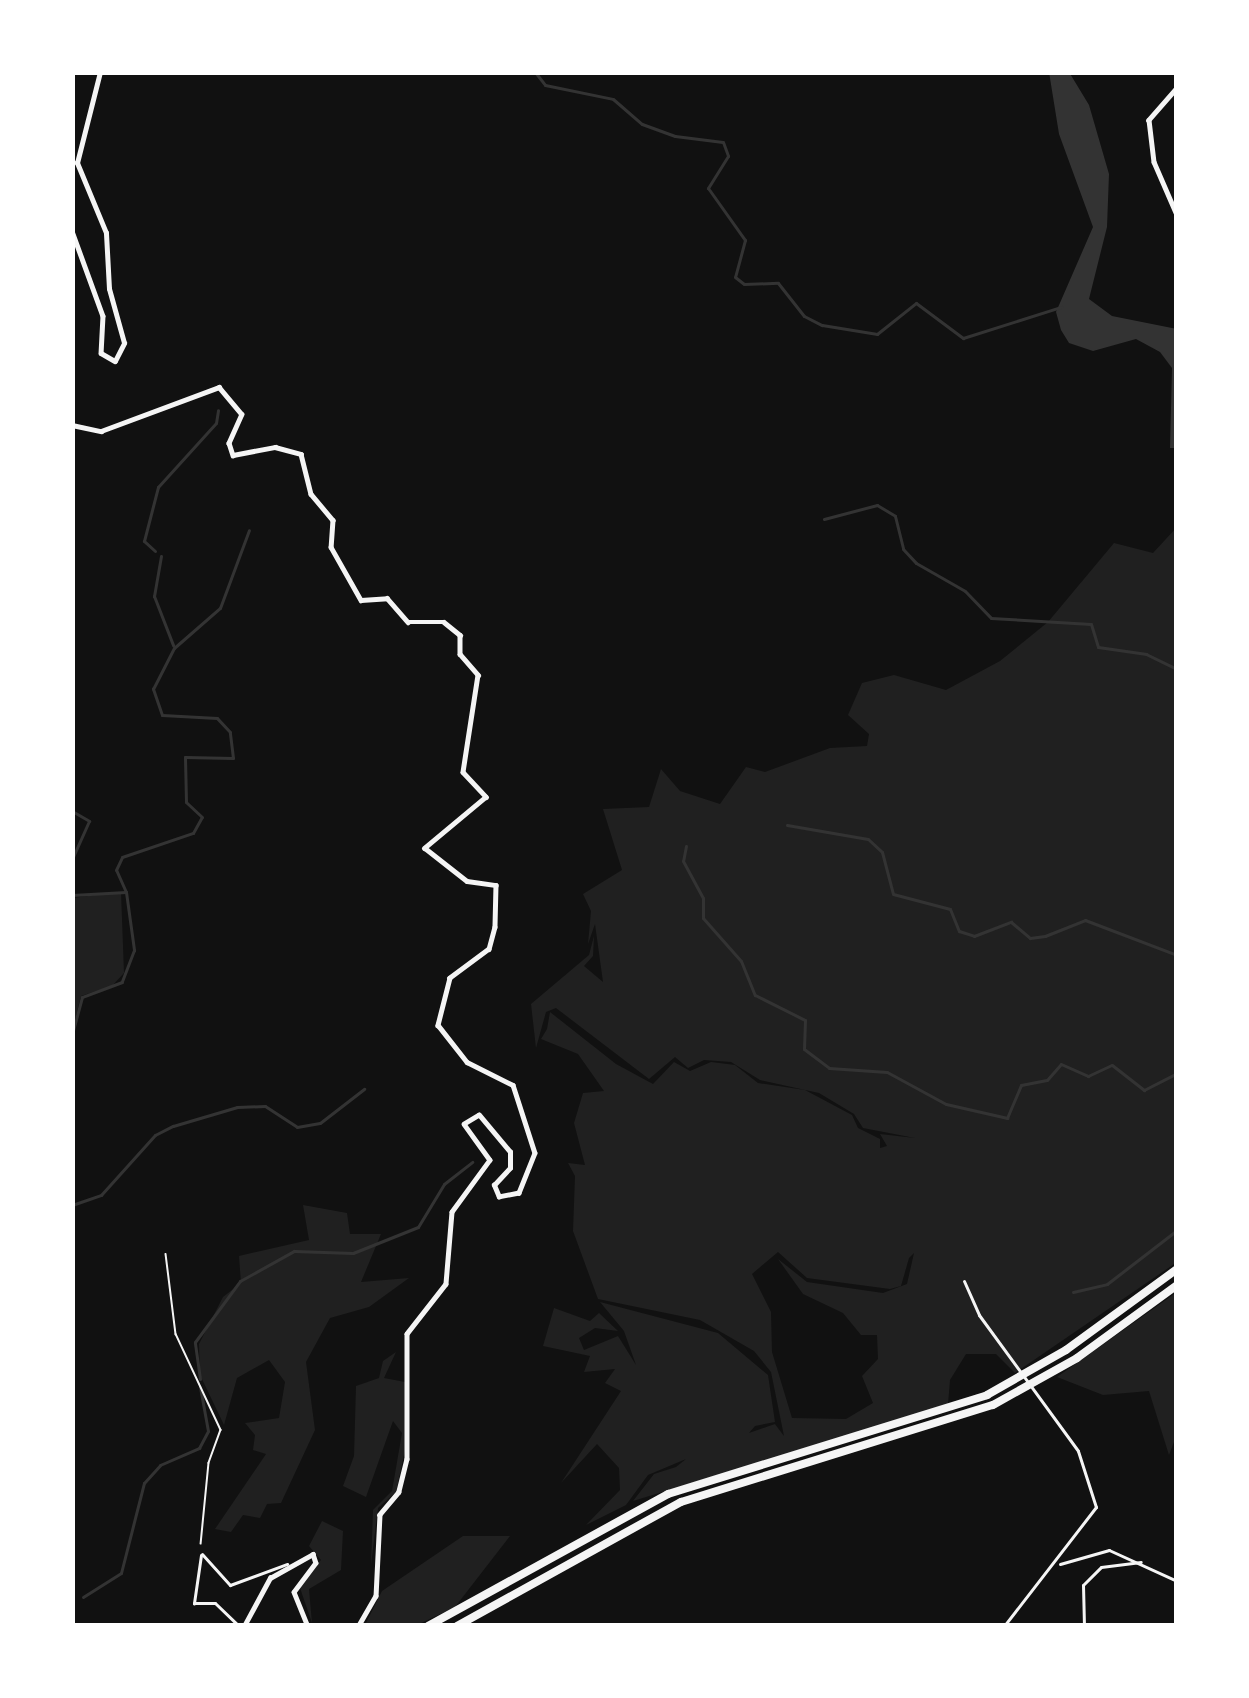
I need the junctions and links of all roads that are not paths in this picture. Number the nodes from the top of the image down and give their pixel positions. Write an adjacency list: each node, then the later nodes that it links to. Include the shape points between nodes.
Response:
1 (100, 72): 4 (main road, via 77,163 106,233 109,289 124,344 115,361 101,353 104,316)
2 (1177, 88): 3 (main road, via 1149,119 1154,162)
3 (1177, 215)
4 (72, 231)
5 (72, 287): 6 (main road)
6 (72, 331)
7 (72, 425): 17 (main road, via 101,430 219,387 242,413 233,455 286,447 301,454 311,494 333,520 331,547 361,600 387,598 408,622 444,622 460,635 460,654 478,675 463,772 486,797 425,845 467,881 496,885 496,926 489,949 450,978 438,1025 467,1062 513,1085 535,1154 519,1193 499,1197 494,1185 510,1168 510,1151 479,1115 464,1124 490,1160 452,1212 446,1284 407,1334 407,1459 399,1492 380,1515 376,1597)
8 (1177, 1269): 18 (highway, via 1066,1350 987,1395 668,1494)
9 (964, 1281): 13 (street, via 979,1315 1078,1451 1096,1507)
10 (1177, 1285): 19 (highway, via 1077,1358 993,1405 681,1502)
11 (1142, 1559): 13 (street, via 1091,1549); 14 (street); 21 (street, via 1135,1568 1101,1567 1083,1585)
12 (287, 1564): 15 (main road); 15 (street, via 230,1585 202,1554 194,1603 215,1603); 16 (main road, via 316,1558 294,1592)
13 (1058, 1564): 20 (street)
14 (1177, 1581)
15 (242, 1626)
16 (308, 1626)
17 (359, 1626)
18 (428, 1626)
19 (458, 1626)
20 (1004, 1626)
21 (1084, 1626)

